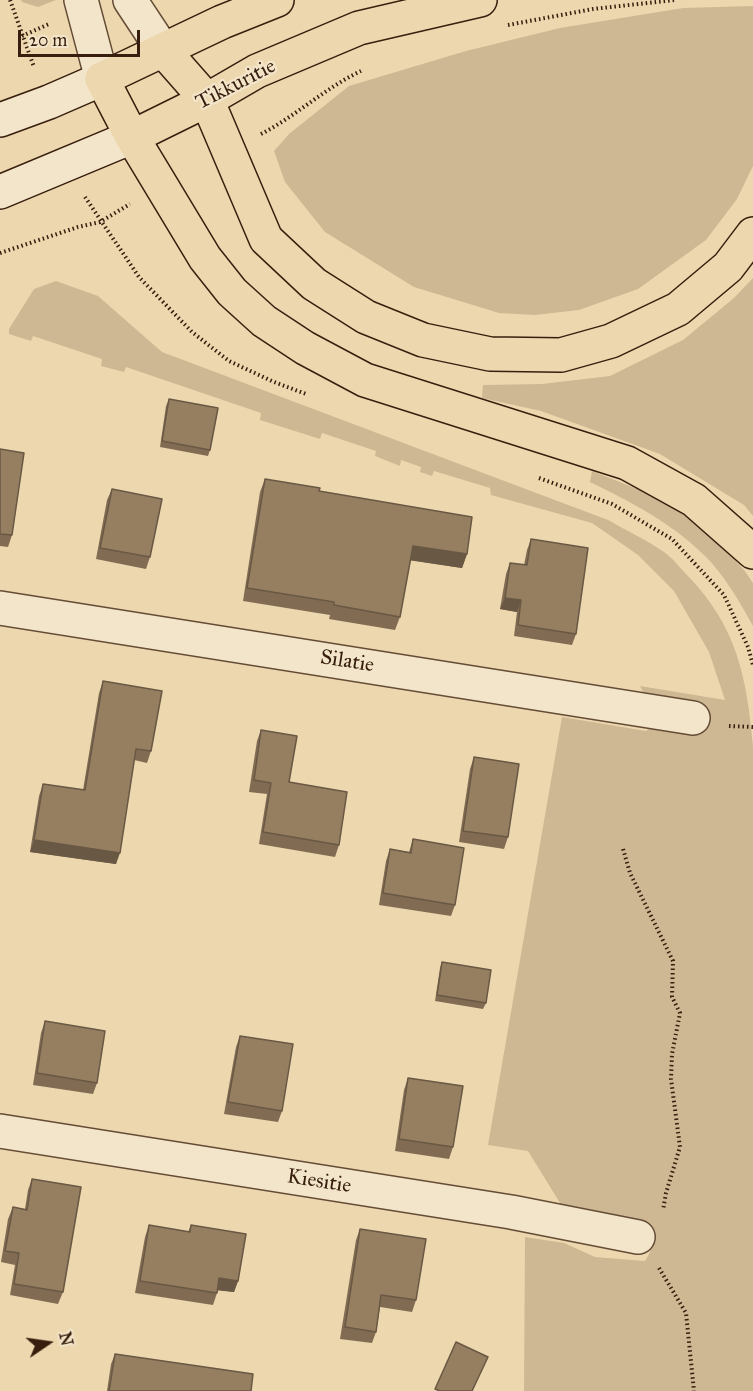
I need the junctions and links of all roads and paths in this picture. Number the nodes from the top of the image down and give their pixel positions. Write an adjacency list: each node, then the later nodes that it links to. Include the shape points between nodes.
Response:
1 (10, 0): 8 (path)
2 (81, 0): 11 (street)
3 (130, 0): 9 (street)
4 (277, 0): 9 (main road)
5 (480, 0): 12 (main road, Tikkuritie, via 359,28 257,71)
6 (674, 0): 7 (path, via 593,9)
7 (503, 26)
8 (22, 36)
9 (163, 50): 11 (main road); 12 (main road)
10 (370, 67): 15 (path, via 342,80 274,128)
11 (102, 79): 13 (street); 14 (main road)
12 (207, 100): 14 (main road, Tikkuritie); 15 (main road)
13 (0, 120)
14 (132, 137): 16 (main road); 17 (street, Tikkuritie)
15 (228, 152): 18 (main road, via 266,239 314,284 366,317 413,336 490,354 561,355 611,341 678,309 728,267)
16 (160, 184): 19 (path, via 100,222); 20 (main road, via 205,258 231,292 264,321 305,348 365,380 627,463 694,500)
17 (0, 192)
18 (753, 234)
19 (0, 253)
20 (753, 552)
21 (0, 608): 22 (street, Silatie)
22 (693, 718)
23 (623, 849): 25 (path, via 630,873 674,961 672,997 680,1013 671,1079 680,1147 661,1222)
24 (0, 1131): 25 (street, Kiesitie, via 500,1210)
25 (638, 1237): 26 (path, via 686,1313)
26 (694, 1391)

